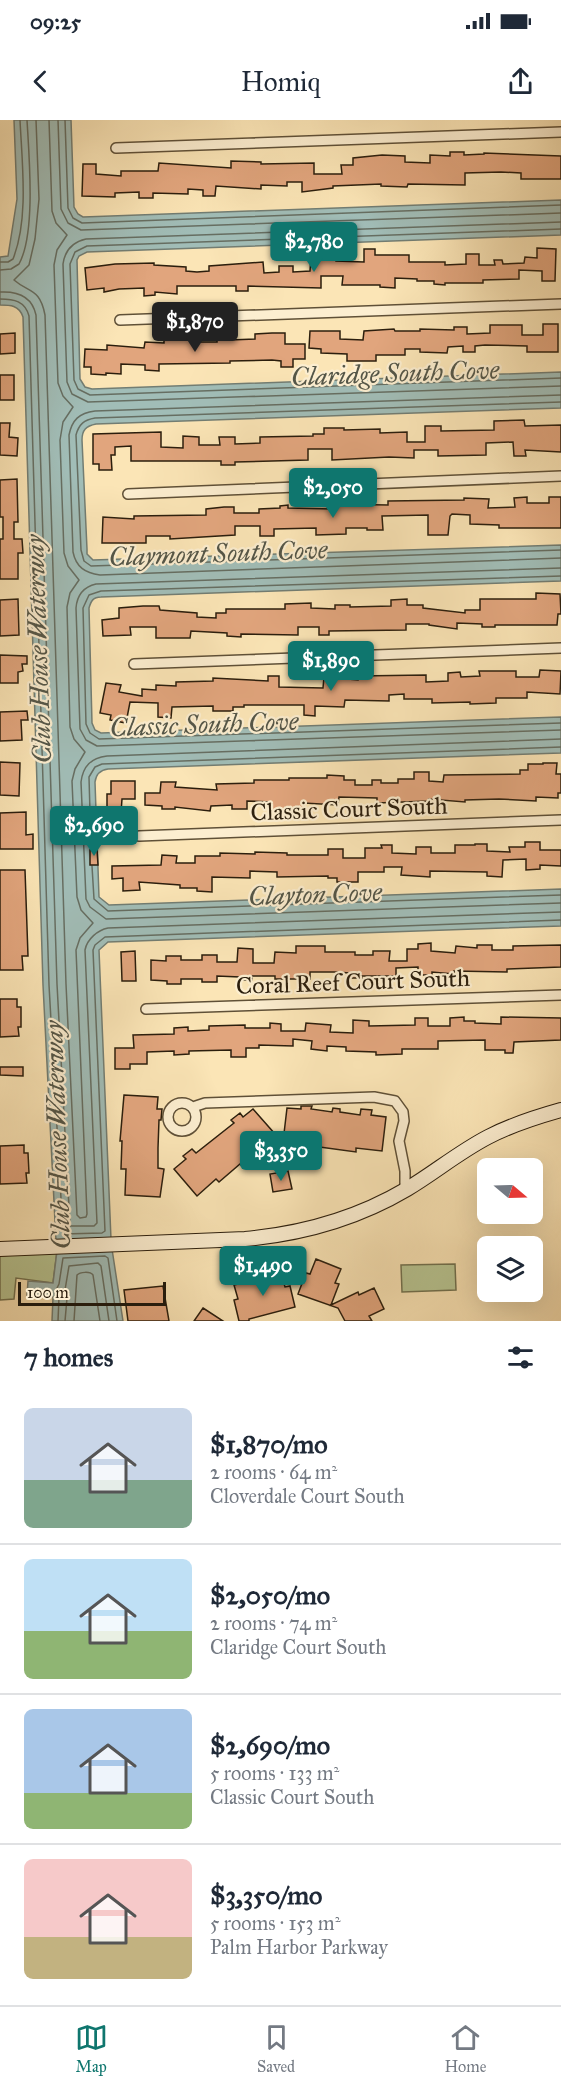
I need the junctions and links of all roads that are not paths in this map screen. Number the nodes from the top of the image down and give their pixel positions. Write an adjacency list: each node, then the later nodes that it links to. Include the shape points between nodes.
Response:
1 (561, 132): 2 (street)
2 (116, 148)
3 (561, 304): 4 (street)
4 (120, 320)
5 (561, 476): 6 (street)
6 (128, 494)
7 (561, 648): 8 (street)
8 (134, 664)
9 (561, 820): 10 (street, Classic Court South)
10 (139, 836)
11 (561, 995): 12 (street, Coral Reef Court South)
12 (146, 1009)
13 (193, 1107): 15 (street, via 205,1103 391,1099 401,1106 404,1117 399,1142)
14 (561, 1110): 15 (street, via 491,1135)
15 (405, 1190): 16 (street, via 345,1218 295,1232 238,1239)
16 (0, 1249)

